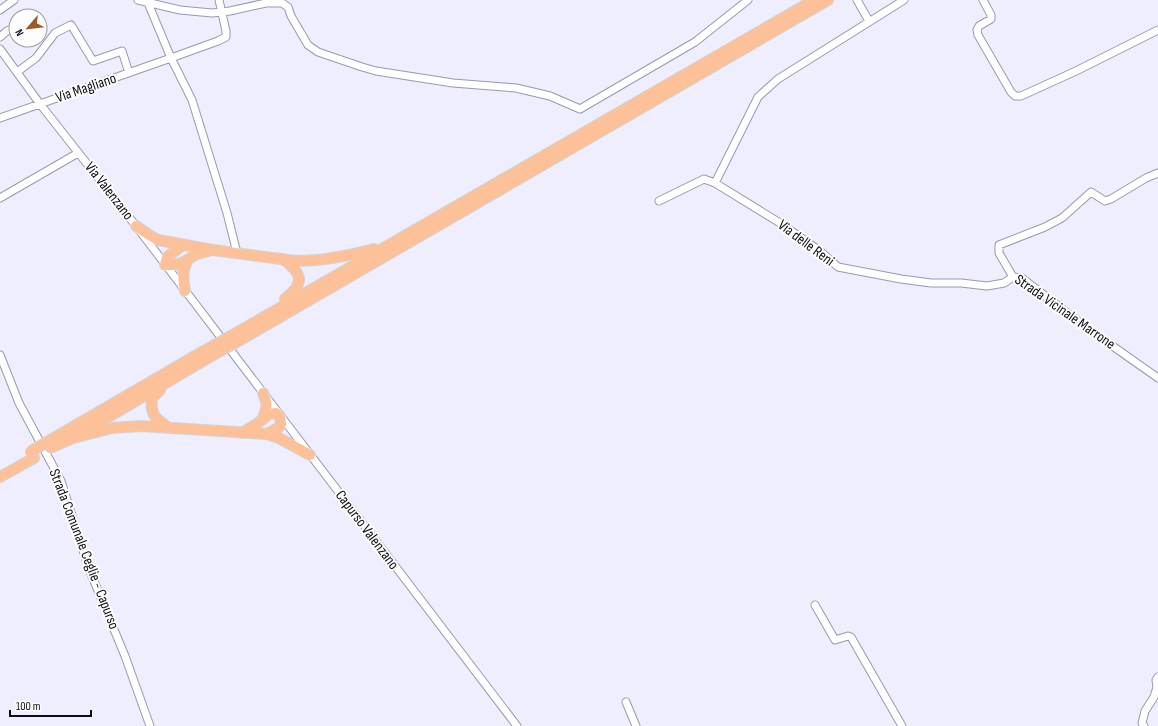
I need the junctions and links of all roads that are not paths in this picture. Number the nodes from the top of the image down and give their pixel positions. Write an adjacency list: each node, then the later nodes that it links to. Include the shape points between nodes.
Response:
1 (14, 0): 11 (street)
2 (138, 0): 9 (street)
3 (219, 0): 12 (street)
4 (748, 0): 12 (street, via 695,42 580,109 550,96 516,88 454,83 376,71 325,55 308,45 288,7 282,3 266,3)
5 (814, 0): 30 (highway)
6 (828, 0): 40 (highway)
7 (904, 0): 13 (street)
8 (983, 0): 14 (street, via 991,20 980,26 977,30 978,35 1015,96 1021,96 1076,71)
9 (148, 3): 12 (street, via 180,10); 18 (street)
10 (859, 3): 13 (street)
11 (0, 10)
12 (222, 12): 18 (street, Via Magliano, via 226,37)
13 (869, 21): 25 (street, via 778,79 758,97)
14 (1158, 30)
15 (8, 31): 16 (street)
16 (0, 37)
17 (0, 49): 19 (street, Via Valenzano)
18 (171, 58): 20 (street, Via Magliano); 32 (street, via 192,100)
19 (17, 72): 20 (street, via 36,58 55,33 71,25 93,61 122,51); 21 (street, Via Valenzano)
20 (130, 73): 21 (street, Via Magliano)
21 (40, 104): 22 (street, Via Magliano); 23 (street, Via Valenzano)
22 (0, 118)
23 (78, 153): 26 (street); 28 (street, Via Valenzano)
24 (1158, 173): 36 (street, Strada Vicinale Marrone, via 1105,201 1091,192 1062,218 999,245 999,253)
25 (715, 183): 27 (street, via 704,179); 36 (street, Via delle Reni, via 780,223 838,267 931,283 987,286 1004,283)
26 (0, 198)
27 (659, 201)
28 (136, 226): 29 (highway, via 158,240); 35 (street, Via Valenzano)
29 (183, 244): 31 (highway); 35 (highway, via 167,257)
30 (388, 246): 33 (highway, via 334,259); 38 (highway)
31 (213, 250): 32 (highway); 34 (highway)
32 (237, 253): 33 (highway)
33 (283, 259): 38 (highway, via 294,267 298,274 300,282 297,289)
34 (187, 261): 35 (highway, via 173,266); 37 (highway, via 183,270)
35 (165, 265): 37 (street, Via Valenzano)
36 (1013, 277): 43 (street, Strada Vicinale Marrone, via 1022,278)
37 (185, 291): 39 (street, Via Valenzano)
38 (254, 322): 40 (highway)
39 (217, 334): 44 (street, Capurso Valenzano)
40 (240, 336): 42 (highway, bridge)
41 (0, 355): 59 (street, Strada Comunale Ceglie - Capurso, via 19,404 61,481 89,569 125,656)
42 (202, 358): 47 (highway, via 193,369 158,391 152,398 154,417); 50 (highway); 51 (highway)
43 (1158, 378)
44 (263, 393): 45 (street, Capurso Valenzano); 46 (highway, via 267,401)
45 (280, 416): 46 (highway, via 276,413); 49 (highway, via 281,424); 53 (street, Capurso Valenzano)
46 (263, 418): 48 (highway)
47 (167, 427): 48 (highway); 50 (highway, via 112,428)
48 (242, 433): 49 (highway)
49 (267, 434): 53 (highway)
50 (73, 438): 51 (highway)
51 (49, 445): 52 (highway)
52 (32, 455): 54 (highway); 55 (highway)
53 (310, 455): 60 (street, Capurso Valenzano)
54 (0, 469)
55 (0, 477)
56 (815, 605): 62 (street, via 835,640 851,637)
57 (1158, 677): 63 (street, via 1154,698 1145,711 1142,723)
58 (626, 702): 61 (street)
59 (150, 726)
60 (517, 726)
61 (636, 726)
62 (902, 726)
63 (1144, 726)

